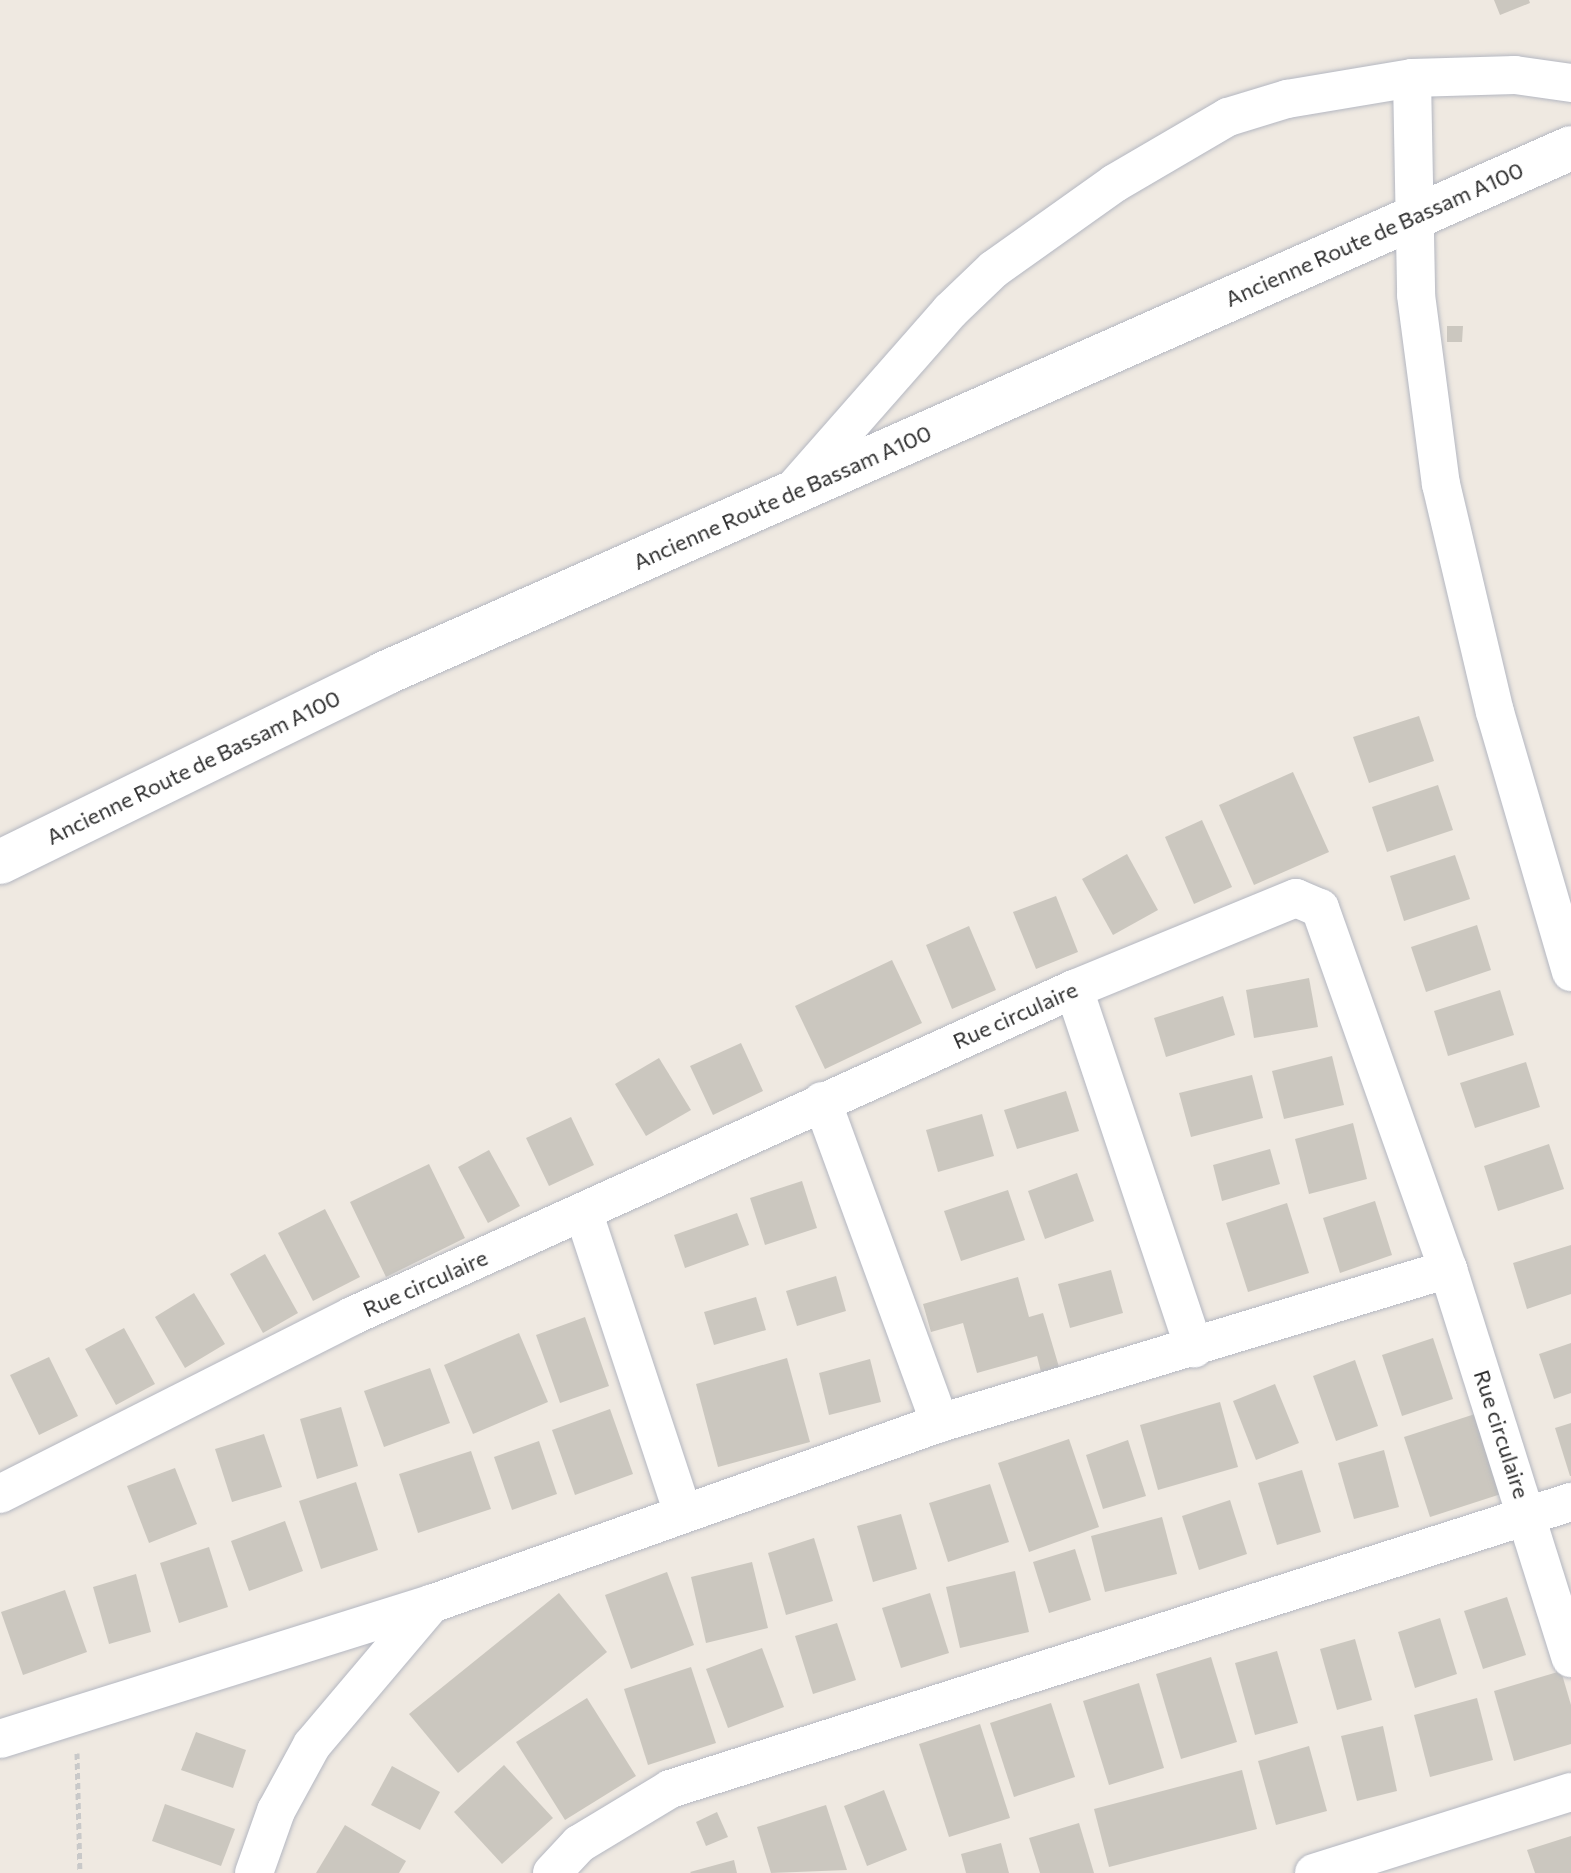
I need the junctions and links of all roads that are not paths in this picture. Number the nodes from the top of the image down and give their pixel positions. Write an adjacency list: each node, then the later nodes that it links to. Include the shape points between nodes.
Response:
1 (1412, 78): 2 (street, via 1515,75); 4 (street); 5 (street, via 1287,99 1228,117 1115,183 994,269 950,311)
2 (1571, 83)
3 (1571, 148): 4 (main road, Ancienne Route de Bassam A100)
4 (1411, 216): 5 (main road, Ancienne Route de Bassam A100); 7 (street, via 1426,377 1456,556)
5 (790, 493): 6 (main road, Ancienne Route de Bassam A100, via 383,674)
6 (0, 862)
7 (1571, 972)
8 (1074, 989): 9 (street, Rue circulaire); 11 (street, Rue circulaire, via 1296,898 1312,901 1320,908); 12 (street)
9 (822, 1101): 10 (street, Rue circulaire); 13 (street)
10 (584, 1214): 14 (street, Rue circulaire, via 352,1316); 16 (street)
11 (1448, 1269): 12 (street); 17 (street, Rue circulaire)
12 (1194, 1348): 13 (street)
13 (940, 1423): 16 (street)
14 (0, 1494)
15 (1571, 1502): 17 (street)
16 (682, 1511): 18 (street)
17 (1529, 1515): 19 (street, Rue circulaire); 23 (street, via 670,1789 579,1844)
18 (431, 1604): 20 (street); 22 (street, via 312,1745 276,1811)
19 (1571, 1658)
20 (0, 1739)
21 (1571, 1792): 24 (street)
22 (254, 1873)
23 (552, 1873)
24 (1314, 1873)

